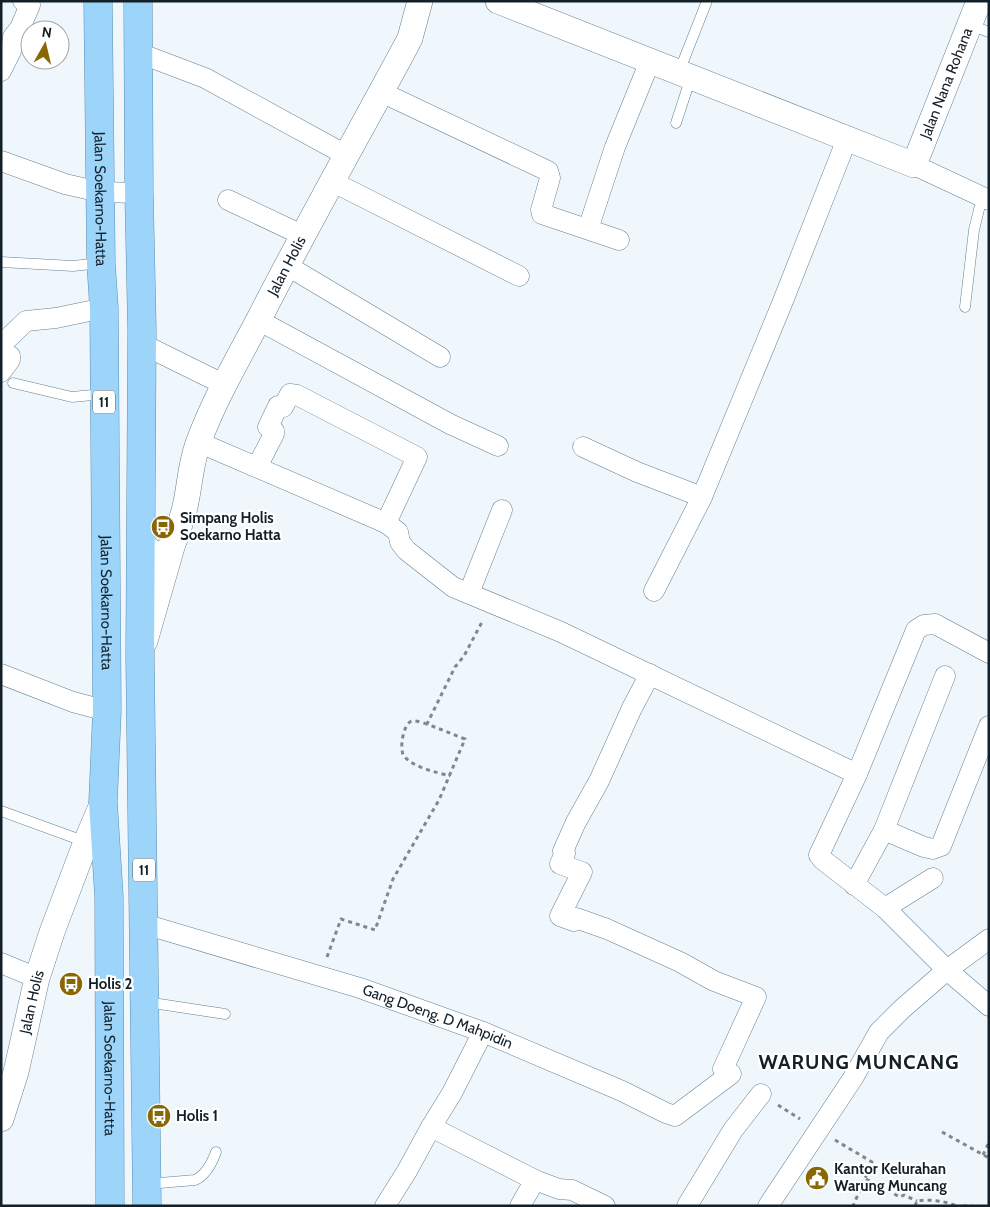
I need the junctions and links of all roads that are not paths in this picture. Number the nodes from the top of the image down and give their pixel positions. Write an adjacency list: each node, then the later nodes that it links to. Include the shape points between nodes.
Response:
1 (22, 1): 11 (street, via 30,5 13,37 11,51)
2 (98, 1): 20 (highway, Jalan Soekarno-Hatta / 11)
3 (138, 1): 9 (highway, 11)
4 (420, 1): 13 (street, Jalan Holis, via 410,38)
5 (498, 1): 10 (street)
6 (707, 1): 12 (lane)
7 (979, 1): 8 (street, Jalan Nana Rohana)
8 (979, 29): 18 (street, Jalan Nana Rohana)
9 (139, 53): 16 (street, via 205,78); 21 (highway, 11)
10 (650, 61): 12 (street); 24 (street, via 615,147)
11 (1, 71)
12 (685, 75): 14 (lane); 15 (street)
13 (381, 92): 16 (street, Jalan Holis); 24 (street, via 548,171 550,178 542,214)
14 (676, 123)
15 (847, 139): 18 (street); 45 (street)
16 (346, 155): 19 (street, Jalan Holis)
17 (1, 161): 20 (street)
18 (914, 165): 22 (street)
19 (333, 182): 25 (street, Jalan Holis); 30 (street)
20 (100, 192): 21 (street); 28 (highway, Jalan Soekarno-Hatta / 11)
21 (139, 193): 34 (highway, 11)
22 (986, 199): 31 (lane, via 974,230)
23 (228, 200): 25 (street)
24 (588, 230): 26 (street)
25 (302, 235): 29 (street, Jalan Holis)
26 (619, 240)
27 (1, 262): 28 (lane, via 72,266)
28 (101, 263): 32 (highway, Jalan Soekarno-Hatta / 11)
29 (286, 265): 33 (street, Jalan Holis); 37 (street)
30 (519, 276)
31 (965, 307)
32 (104, 308): 35 (street, via 26,321); 40 (highway, Jalan Soekarno-Hatta / 11)
33 (258, 320): 39 (street, Jalan Holis); 42 (street, via 450,424)
34 (142, 344): 39 (street); 48 (highway, 11)
35 (1, 345)
36 (1, 350): 38 (street, via 10,356)
37 (440, 357)
38 (7, 378): 40 (lane, via 72,397)
39 (223, 384): 41 (street, Jalan Holis)
40 (104, 394): 57 (highway, Jalan Soekarno-Hatta / 11)
41 (198, 442): 44 (street); 49 (street, Jalan Holis)
42 (498, 446)
43 (582, 447): 45 (street)
44 (257, 467): 47 (street); 47 (street, via 274,434 268,427 278,406 285,405 290,394 297,394 417,458)
45 (702, 497): 50 (street)
46 (502, 510): 51 (street)
47 (386, 523): 51 (street, via 398,532 406,550 453,586)
48 (141, 534): 49 (street, via 141,541 150,552 165,551); 53 (highway, 11)
49 (174, 540): 53 (street, Jalan Holis)
50 (654, 591)
51 (470, 593): 55 (street)
52 (989, 653): 59 (street, via 935,624 916,630)
53 (140, 657): 69 (highway, 11)
54 (1, 674): 57 (street, via 73,702)
55 (650, 674): 59 (street); 77 (street, Gang Doeng. D Mahpidin, via 563,850 565,853 560,864 582,872 560,916 607,929 714,981 756,997 723,1069 732,1074 675,1116)
56 (945, 676): 62 (street)
57 (107, 711): 60 (highway, Jalan Soekarno-Hatta / 11)
58 (989, 726): 62 (street, via 941,846 933,849 924,847)
59 (857, 774): 65 (street, via 819,855)
60 (103, 802): 63 (street, Jalan Holis); 67 (highway, Jalan Soekarno-Hatta / 11)
61 (1, 811): 63 (lane)
62 (884, 830): 65 (street)
63 (86, 842): 66 (street, Jalan Holis)
64 (933, 878): 68 (street)
65 (854, 885): 68 (street)
66 (70, 886): 67 (street, via 85,878 93,878 100,881); 73 (street, Jalan Holis)
67 (108, 897): 84 (highway, Jalan Soekarno-Hatta / 11)
68 (885, 908): 72 (street)
69 (144, 924): 74 (highway, 11); 77 (street, Gang Doeng. D Mahpidin, via 360,988)
70 (989, 939): 72 (street)
71 (1, 963): 73 (street)
72 (947, 970): 75 (street); 89 (street, via 879,1032 853,1078)
73 (38, 978): 79 (street, Jalan Holis, via 16,1072)
74 (145, 1002): 76 (lane); 83 (highway, 11)
75 (989, 1006)
76 (225, 1014)
77 (483, 1032): 80 (street)
78 (761, 1094): 88 (street, via 733,1130)
79 (1, 1119)
80 (432, 1127): 82 (street); 85 (street)
81 (216, 1152): 83 (lane, via 200,1178)
82 (536, 1180): 86 (street); 87 (street, via 559,1189 572,1190)
83 (147, 1195)
84 (110, 1206)
85 (385, 1206)
86 (520, 1206)
87 (605, 1206)
88 (687, 1206)
89 (768, 1206)

